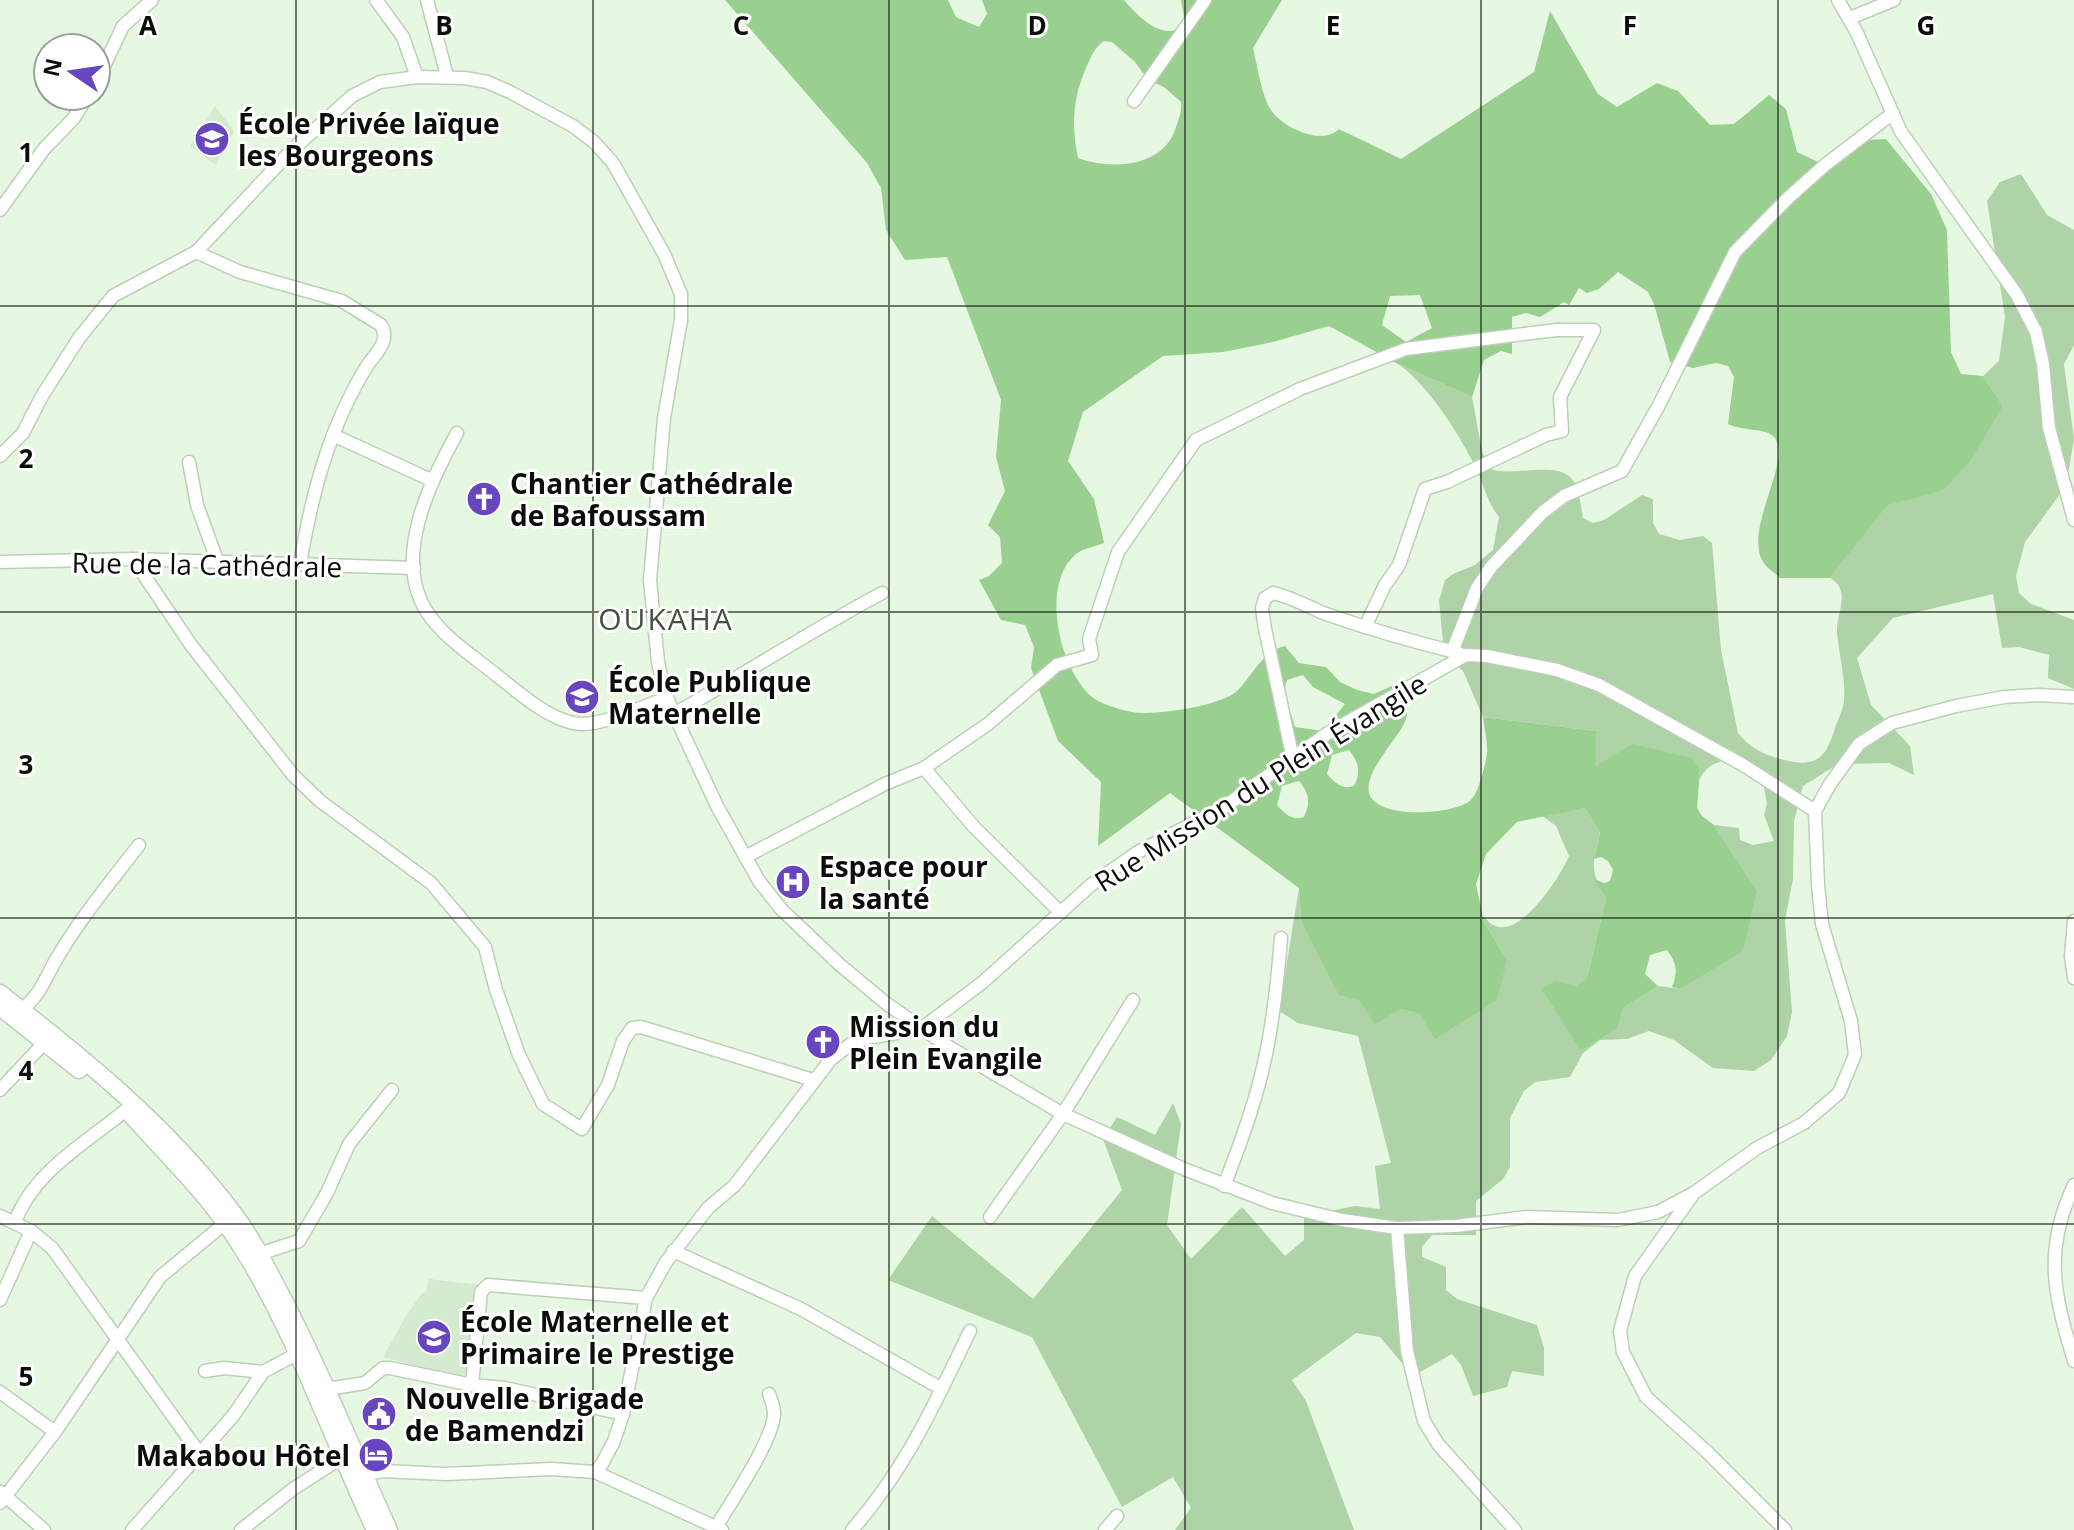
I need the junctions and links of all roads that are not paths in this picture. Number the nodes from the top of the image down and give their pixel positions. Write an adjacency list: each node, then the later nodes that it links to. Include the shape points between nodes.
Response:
1 (152, 0): 9 (street, via 123,26)
2 (376, 0): 11 (street, via 403,37)
3 (427, 0): 10 (street)
4 (1205, 0): 12 (street)
5 (1838, 0): 8 (street)
6 (1894, 0): 7 (street)
7 (1868, 6): 8 (street)
8 (1850, 18): 14 (street)
9 (112, 49)
10 (447, 76): 11 (street); 33 (street, via 487,82 583,132 613,163 674,273 681,320 664,418 650,580)
11 (417, 77): 16 (street, via 380,82 352,96 291,151)
12 (1134, 101)
13 (78, 112): 15 (street)
14 (1893, 113): 22 (street, via 1901,132 2017,295 2036,332 2049,428); 31 (street, via 1825,165 1735,252 1622,471 1564,496 1491,567 1477,588)
15 (0, 210)
16 (196, 252): 18 (street, via 240,272 342,301 381,325 385,340 354,387); 19 (street, via 113,296 79,338 23,433)
17 (457, 433): 21 (street)
18 (333, 435): 21 (street); 27 (street, via 309,510)
19 (0, 456)
20 (189, 462): 26 (street, via 197,505)
21 (431, 480): 28 (street, via 417,527)
22 (2071, 494): 23 (street)
23 (2074, 520)
24 (133, 559): 25 (street, Rue de la Cathédrale); 26 (street, Rue de la Cathédrale); 50 (street, via 191,645 293,775 431,883 485,947 519,1055 543,1104 582,1129 608,1085 623,1041 632,1028 641,1027)
25 (0, 562)
26 (218, 563): 27 (street, Rue de la Cathédrale)
27 (300, 564): 28 (street, Rue de la Cathédrale)
28 (414, 568): 33 (street, via 427,613 458,645 554,715 574,724 592,723)
29 (882, 593): 34 (street)
30 (1365, 627): 31 (street); 35 (street, via 1283,595 1265,598 1265,629); 36 (street, via 1399,565 1425,489 1562,431 1560,397 1594,330 1406,349 1300,389 1196,440 1118,552 1089,639 1092,655 1057,665 988,724)
31 (1459, 653): 35 (street, Rue Mission du Plein Évangile); 37 (street, via 1557,670 1599,685)
32 (2074, 697): 37 (street, via 2004,697 1892,723 1859,744)
33 (667, 698): 34 (street)
34 (674, 714): 39 (street)
35 (1293, 759): 40 (street, Rue Mission du Plein Évangile, via 1224,807 1138,852)
36 (924, 768): 39 (street); 40 (street, via 974,827)
37 (1815, 811): 57 (street, via 1822,924 1851,1021 1855,1055 1839,1093 1804,1123 1757,1148)
38 (139, 845): 47 (street, via 59,954 38,996)
39 (745, 857): 48 (street, via 781,909 840,965)
40 (1061, 913): 48 (street, Rue Mission du Plein Évangile)
41 (2074, 921): 43 (street)
42 (1281, 938): 56 (street, via 1267,1052)
43 (2074, 978)
44 (0, 993): 47 (main road)
45 (1133, 1000): 54 (street)
46 (0, 1007): 49 (main road)
47 (22, 1010): 53 (main road)
48 (921, 1029): 50 (street, Rue Mission du Plein Évangile, via 851,1044); 54 (street)
49 (45, 1042): 51 (street); 53 (main road)
50 (813, 1080): 64 (street, Rue Mission du Plein Évangile, via 735,1185)
51 (0, 1090)
52 (392, 1090): 65 (street, via 349,1144 299,1241)
53 (130, 1107): 60 (main road, via 179,1149); 61 (street, via 39,1183)
54 (1063, 1114): 56 (street); 59 (street)
55 (2074, 1185): 71 (street, via 2061,1214 2055,1283)
56 (1224, 1186): 62 (street, via 1328,1217)
57 (1694, 1193): 62 (street, via 1658,1212 1618,1220 1527,1217); 96 (street, via 1635,1276 1620,1331 1623,1352 1646,1397)
58 (0, 1216): 61 (street)
59 (990, 1217)
60 (230, 1219): 65 (main road); 69 (street, via 160,1277); 70 (main road)
61 (15, 1222): 63 (street)
62 (1397, 1228): 95 (street, via 1407,1351 1424,1421)
63 (31, 1231): 67 (street); 69 (street, via 52,1248)
64 (673, 1251): 66 (street, Rue Mission du Plein Évangile); 76 (street, via 801,1309)
65 (259, 1254): 70 (main road)
66 (646, 1298): 74 (street, via 488,1285 481,1292); 79 (street, Rue Mission du Plein Évangile)
67 (0, 1300)
68 (970, 1331): 76 (street)
69 (118, 1337): 80 (street); 81 (street)
70 (302, 1351): 73 (street); 75 (main road); 82 (main road)
71 (2074, 1361)
72 (205, 1371): 73 (street)
73 (263, 1372): 81 (street)
74 (472, 1385): 75 (street, via 383,1368 365,1383); 79 (street)
75 (327, 1389): 82 (main road)
76 (942, 1389): 93 (street, via 898,1473)
77 (0, 1392): 80 (street)
78 (769, 1394): 87 (street, via 772,1422)
79 (623, 1414): 83 (street, Rue Mission du Plein Évangile)
80 (55, 1432): 85 (street)
81 (200, 1454): 89 (street)
82 (347, 1454): 84 (main road); 90 (street)
83 (595, 1472): 84 (street, via 383,1471); 87 (street)
84 (357, 1476): 91 (main road); 92 (main road)
85 (2, 1497): 88 (street)
86 (1117, 1516): 94 (street)
87 (719, 1528)
88 (44, 1530)
89 (132, 1530)
90 (241, 1530)
91 (375, 1530)
92 (389, 1530)
93 (852, 1530)
94 (1105, 1530)
95 (1515, 1530)
96 (1785, 1530)

